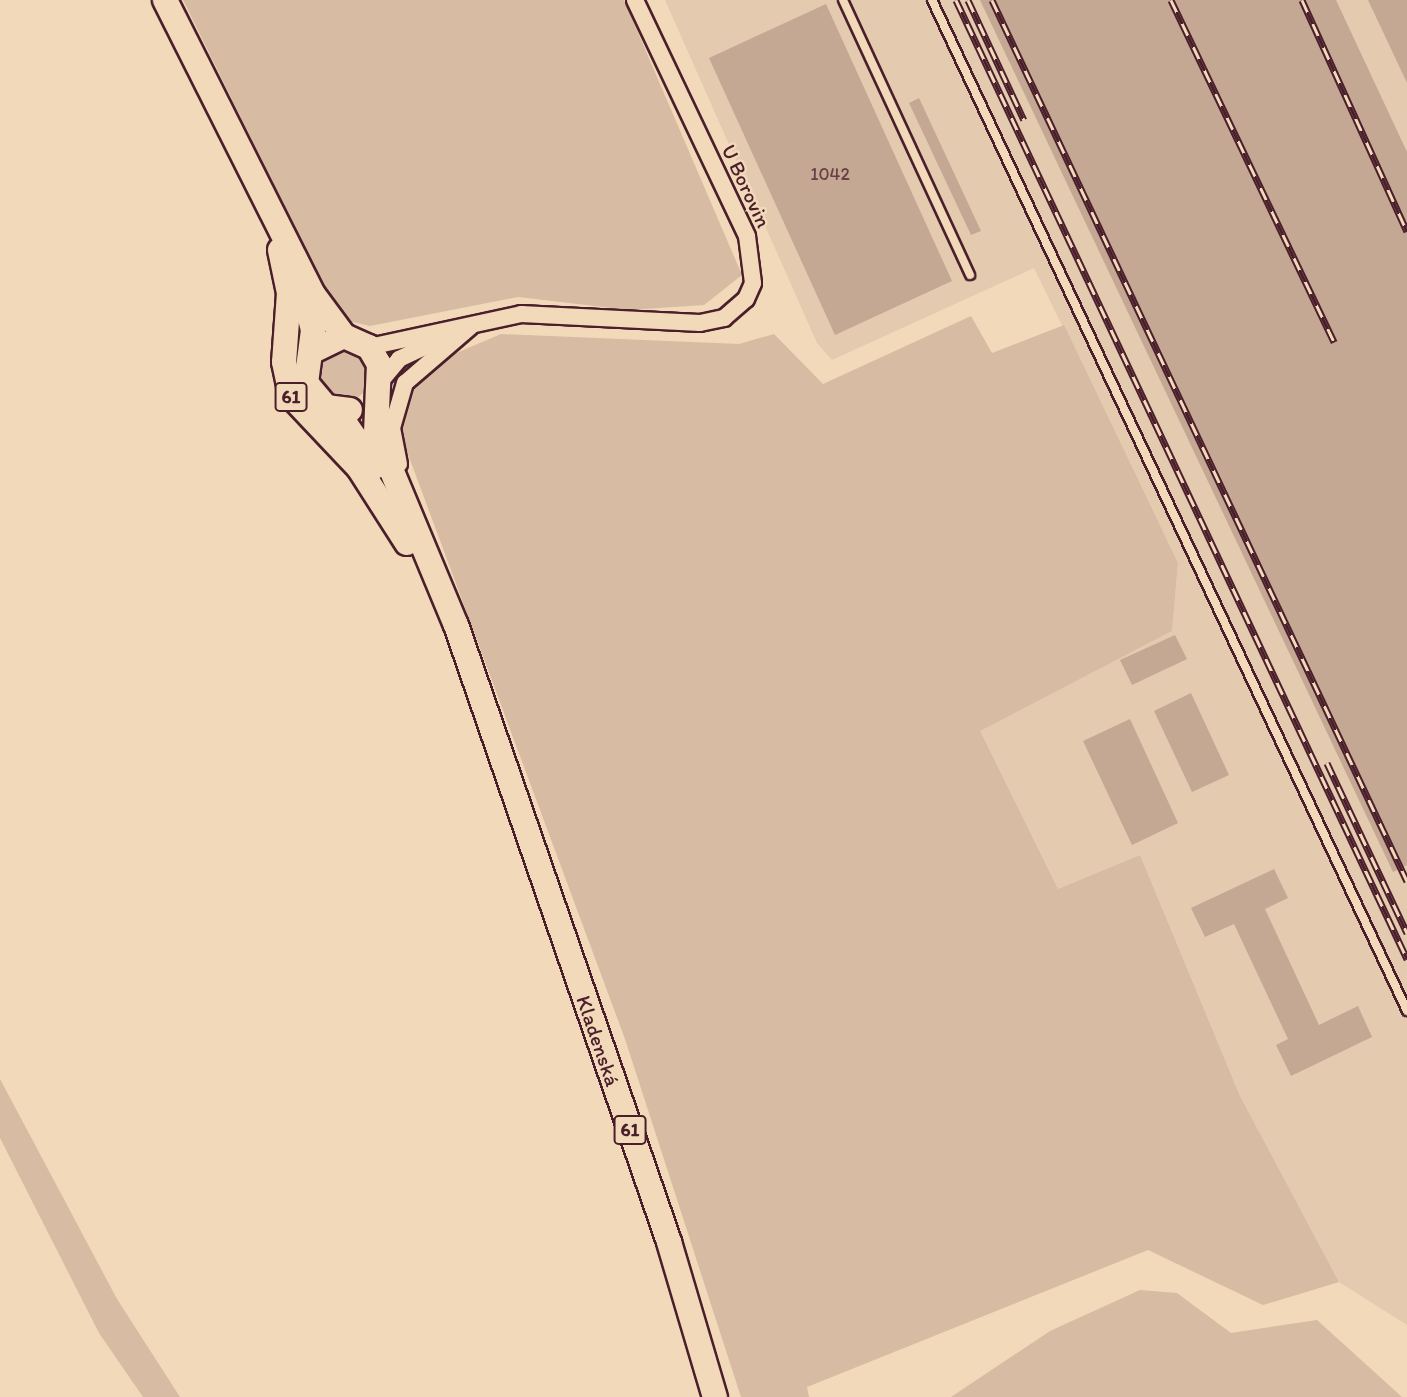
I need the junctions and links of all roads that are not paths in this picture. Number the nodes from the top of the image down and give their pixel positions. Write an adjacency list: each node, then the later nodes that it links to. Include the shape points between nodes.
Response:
1 (165, 0): 5 (main road, 61)
2 (635, 0): 7 (street, U Borovin, via 747,236 753,284 746,299 724,318 700,323 554,314)
3 (843, 0): 6 (lane)
4 (932, 0): 16 (lane)
5 (270, 212): 8 (main road, 61, via 313,294); 10 (main road, 61, via 309,309); 13 (main road, 61, via 289,293 284,362 291,396 359,468)
6 (970, 275)
7 (478, 323): 9 (street); 11 (street, via 399,359); 14 (street, via 417,367 397,402 392,428)
8 (344, 336): 9 (main road); 10 (main road, 61)
9 (369, 346): 11 (main road, 61, via 379,364)
10 (311, 352): 12 (main road, 61, via 305,372 310,393)
11 (376, 388): 12 (main road, 61, via 358,408); 14 (main road, 61, via 376,433)
12 (336, 410): 13 (main road, 61, via 368,450)
13 (407, 543): 15 (main road, 61)
14 (430, 559): 15 (main road, 61)
15 (502, 766): 17 (main road, Kladenská / 61, via 668,1242)
16 (1407, 1011)
17 (715, 1397)

